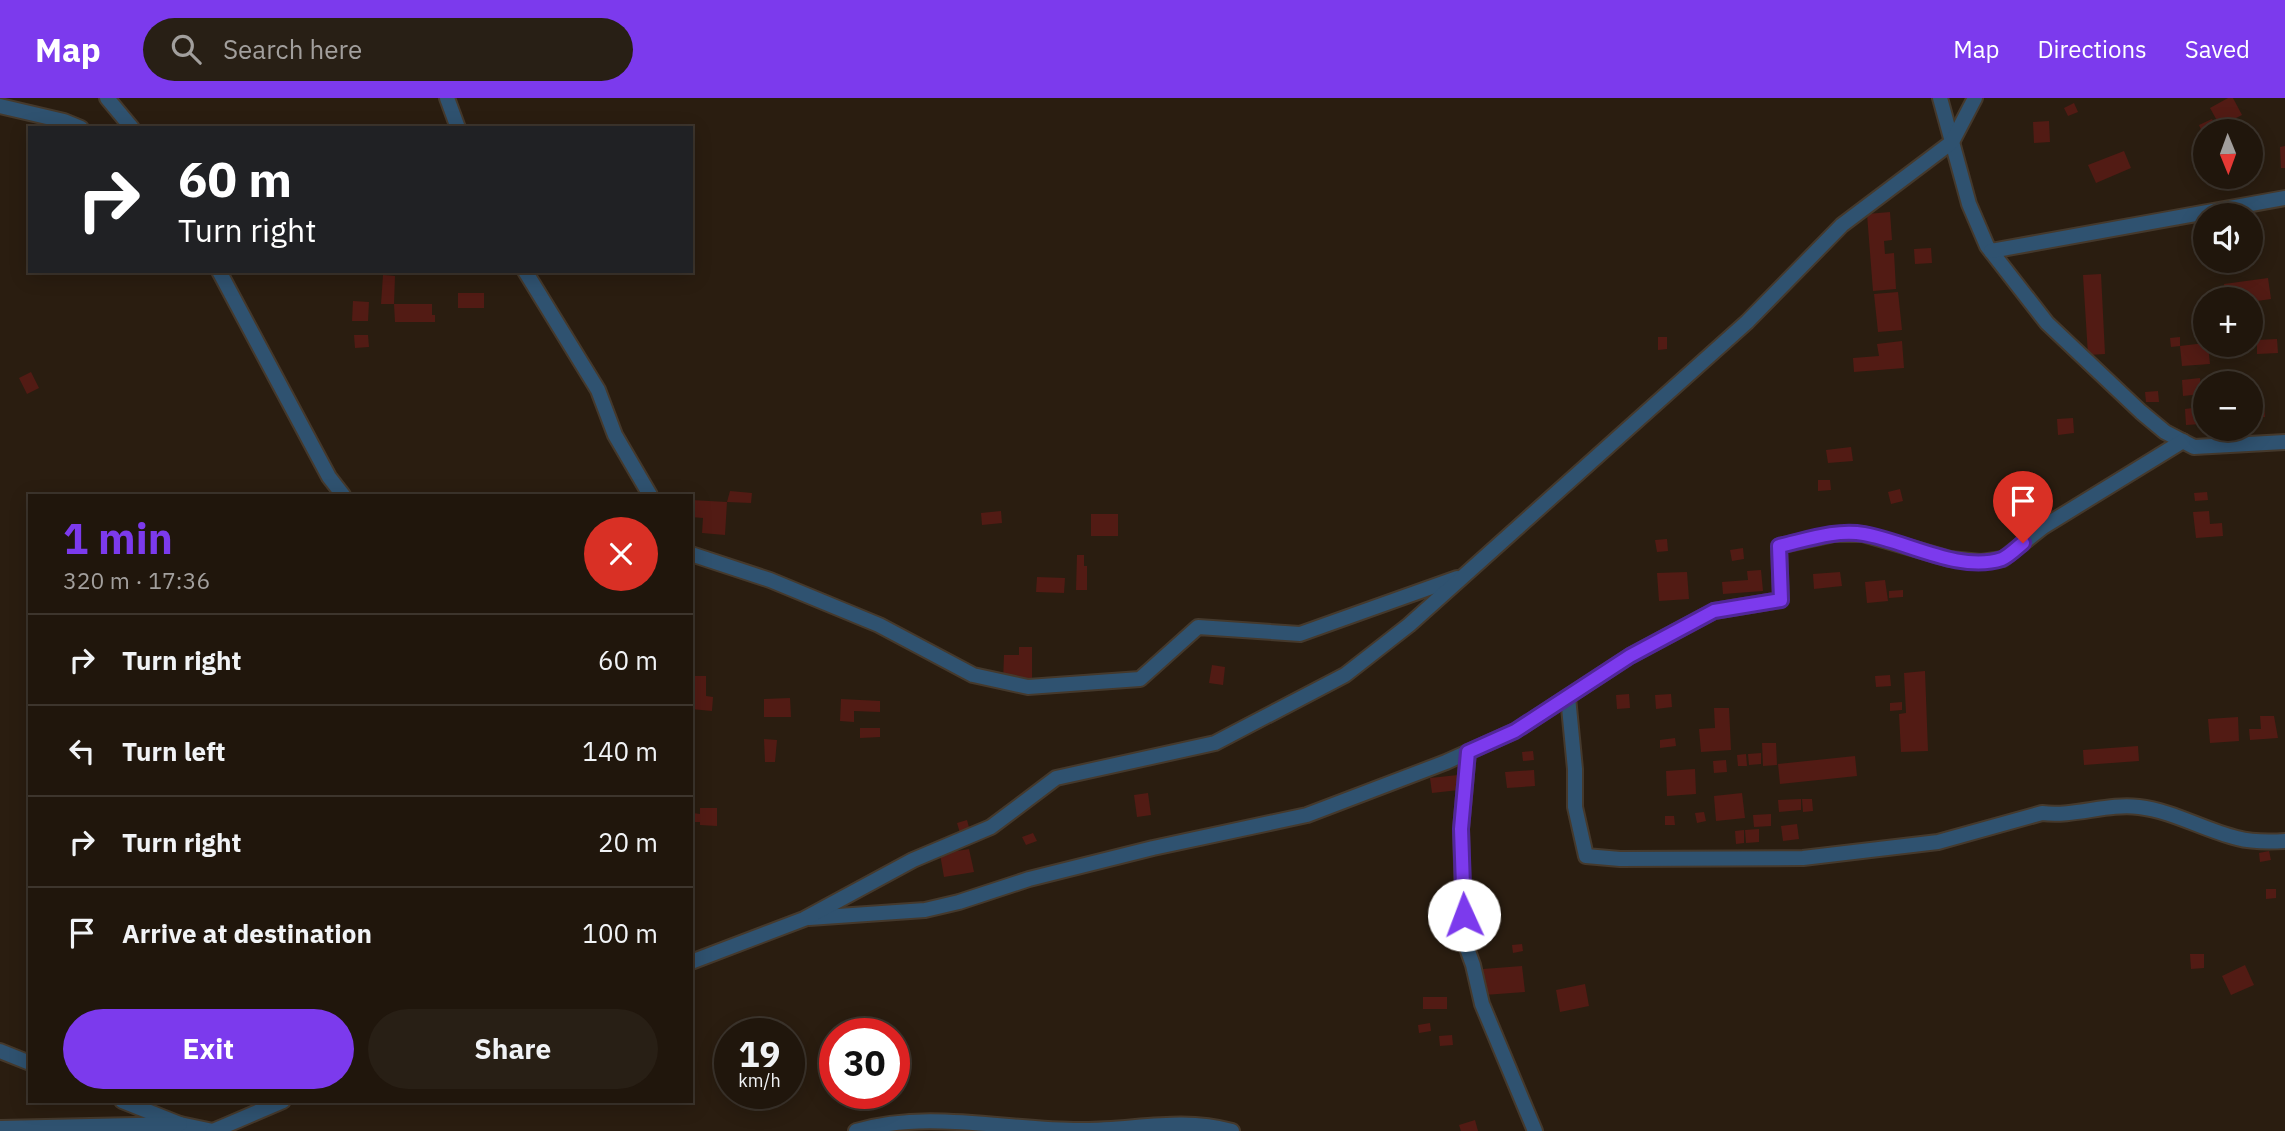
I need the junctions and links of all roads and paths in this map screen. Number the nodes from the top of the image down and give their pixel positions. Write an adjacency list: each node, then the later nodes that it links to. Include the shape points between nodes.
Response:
1 (107, 98): 7 (street)
2 (447, 98): 8 (street)
3 (1940, 98): 9 (street)
4 (1975, 98): 9 (street)
5 (0, 106): 6 (street)
6 (76, 126)
7 (130, 126)
8 (457, 126)
9 (1952, 142): 11 (street, via 1969,204); 19 (street, via 1842,225 1747,323)
10 (2285, 198): 11 (street)
11 (1991, 251): 14 (street, via 2048,323 2141,412)
12 (220, 273): 16 (street, via 329,477)
13 (526, 273): 17 (street, via 598,390 615,435)
14 (2183, 441): 15 (street, via 2194,447); 20 (street, via 2043,527 2003,559 1950,559 1863,534 1834,534 1779,546 1781,600 1714,611 1630,656)
15 (2285, 442)
16 (343, 494)
17 (649, 494)
18 (693, 555): 19 (street, via 770,580 879,625 973,675 1028,687 1140,679 1198,627 1300,634)
19 (1464, 575): 23 (street, via 1345,675 1298,700 1215,743 1056,778 991,827 913,860)
20 (1568, 697): 21 (street, via 1515,731); 22 (street, via 1576,807 1586,856 1803,858 1938,842 2042,813 2118,807 2166,814 2237,838)
21 (1468, 752): 23 (street, via 1307,814 1030,878 959,902 925,910); 34 (street, via 1461,829 1464,940 1482,1004)
22 (2285, 841)
23 (804, 919): 24 (street)
24 (693, 961)
25 (0, 1051): 26 (street)
26 (28, 1062)
27 (127, 1103): 29 (street)
28 (279, 1103): 31 (street)
29 (180, 1124): 30 (street); 31 (street)
30 (0, 1128)
31 (213, 1131)
32 (856, 1131): 33 (street, via 934,1121 1085,1130 1159,1123)
33 (1232, 1131)
34 (1535, 1131)

